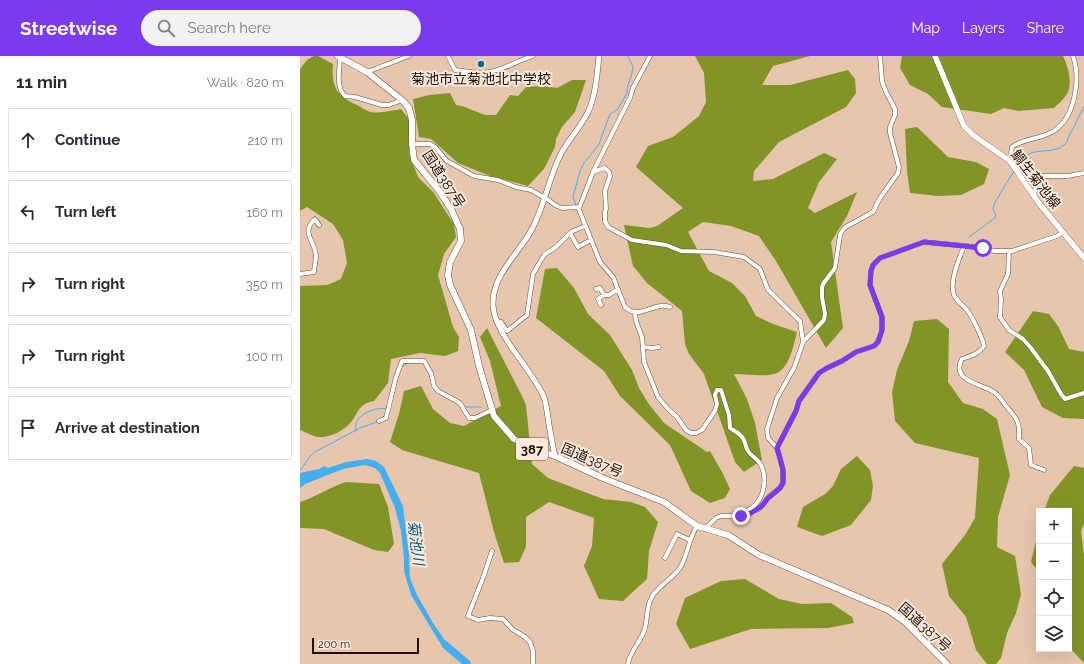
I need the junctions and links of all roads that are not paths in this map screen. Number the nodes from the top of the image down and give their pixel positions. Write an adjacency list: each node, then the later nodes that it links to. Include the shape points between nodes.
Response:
1 (409, 56): 10 (street)
2 (448, 56): 3 (street, via 455,70 488,73)
3 (533, 56)
4 (599, 56): 17 (street, via 591,104 584,120 562,150)
5 (650, 56): 14 (street)
6 (880, 56): 35 (street, via 882,81 895,115 890,133 898,172 873,212 844,228 840,235 835,268 822,288 824,320)
7 (935, 56): 13 (main road, 鯛生菊池線, via 964,126)
8 (1073, 56): 13 (street, via 1076,89 1065,121 1049,134 1012,147)
9 (339, 57): 10 (highway, 国道387号 / 387); 11 (street, via 340,91 345,96 382,105)
10 (367, 72): 11 (highway, 国道387号 / 387)
11 (402, 100): 12 (highway, 国道387号 / 387, via 411,113)
12 (412, 144): 17 (street, via 430,144 447,160 469,174 530,190); 39 (highway, 国道387号 / 387, via 414,160 440,192 460,229 461,241 450,262 449,281 471,330)
13 (1010, 161): 16 (main road, 鯛生菊池線)
14 (593, 172): 18 (street); 35 (street, via 605,168 609,172 605,191 605,221 608,227 632,240 666,245 681,251 714,252 744,257 760,268 768,290 800,322)
15 (1084, 173): 16 (street, via 1041,176 1038,178)
16 (1034, 197): 21 (main road, 鯛生菊池線)
17 (545, 198): 18 (street, via 562,208); 34 (street, via 531,231 503,270 495,287 493,305)
18 (578, 208): 20 (street)
19 (319, 225): 27 (street, via 315,219 305,227 305,233 316,256 314,272)
20 (586, 226): 22 (street); 23 (street)
21 (1063, 232): 25 (street, via 1038,243); 26 (main road, 鯛生菊池線)
22 (570, 233): 23 (street, via 578,247); 34 (street, via 544,255 532,274 528,315 507,331 501,322)
23 (591, 240): 29 (street, via 600,262 613,277)
24 (964, 246): 25 (street); 41 (street, via 924,242 876,261 871,271 870,285 882,317 882,330 878,342 819,373 799,401); 43 (street, via 954,275 953,292 970,314 984,347 962,359 962,374 972,383 992,390 1014,414 1019,423 1019,439 1030,448 1031,465)
25 (1009, 251): 38 (street, via 1008,274 1000,291 1000,317 1009,330 1031,348 1065,399)
26 (1084, 258)
27 (300, 274)
28 (596, 289): 30 (street, via 600,288)
29 (618, 289): 30 (street); 33 (street, via 625,307)
30 (604, 295): 31 (street, via 598,299)
31 (601, 305)
32 (670, 307): 33 (street, via 657,306)
33 (635, 313): 36 (street)
34 (496, 321): 42 (street, via 544,398)
35 (803, 342): 41 (street, via 794,368 777,398 767,429 768,438)
36 (643, 347): 37 (street); 44 (street, via 644,362 658,397 668,410 678,417 686,430 691,433 699,432 715,411 715,395 721,390 729,415 730,428 742,437 749,453 760,462 765,476 760,500 750,510 735,513)
37 (659, 347)
38 (1084, 393)
39 (492, 410): 40 (street, via 469,418 460,403 434,386 431,373 424,361 402,361 386,418); 42 (highway, 国道387号 / 387, via 514,440)
40 (379, 421)
41 (777, 448): 44 (street, via 783,470 783,483 780,488 759,509)
42 (555, 456): 45 (highway, 国道387号 / 387, via 664,502)
43 (1044, 470)
44 (734, 516): 46 (street, via 716,518)
45 (697, 526): 46 (highway, 国道387号 / 387); 47 (street)
46 (705, 528): 52 (highway, 国道387号 / 387, via 732,537 760,555 888,610 904,621)
47 (690, 540): 49 (street, via 677,534); 51 (street, via 677,572 650,600 645,629)
48 (492, 551): 50 (street, via 468,616 478,620 503,618 512,629 530,642)
49 (665, 558)
50 (533, 664)
51 (628, 664)
52 (947, 664)

